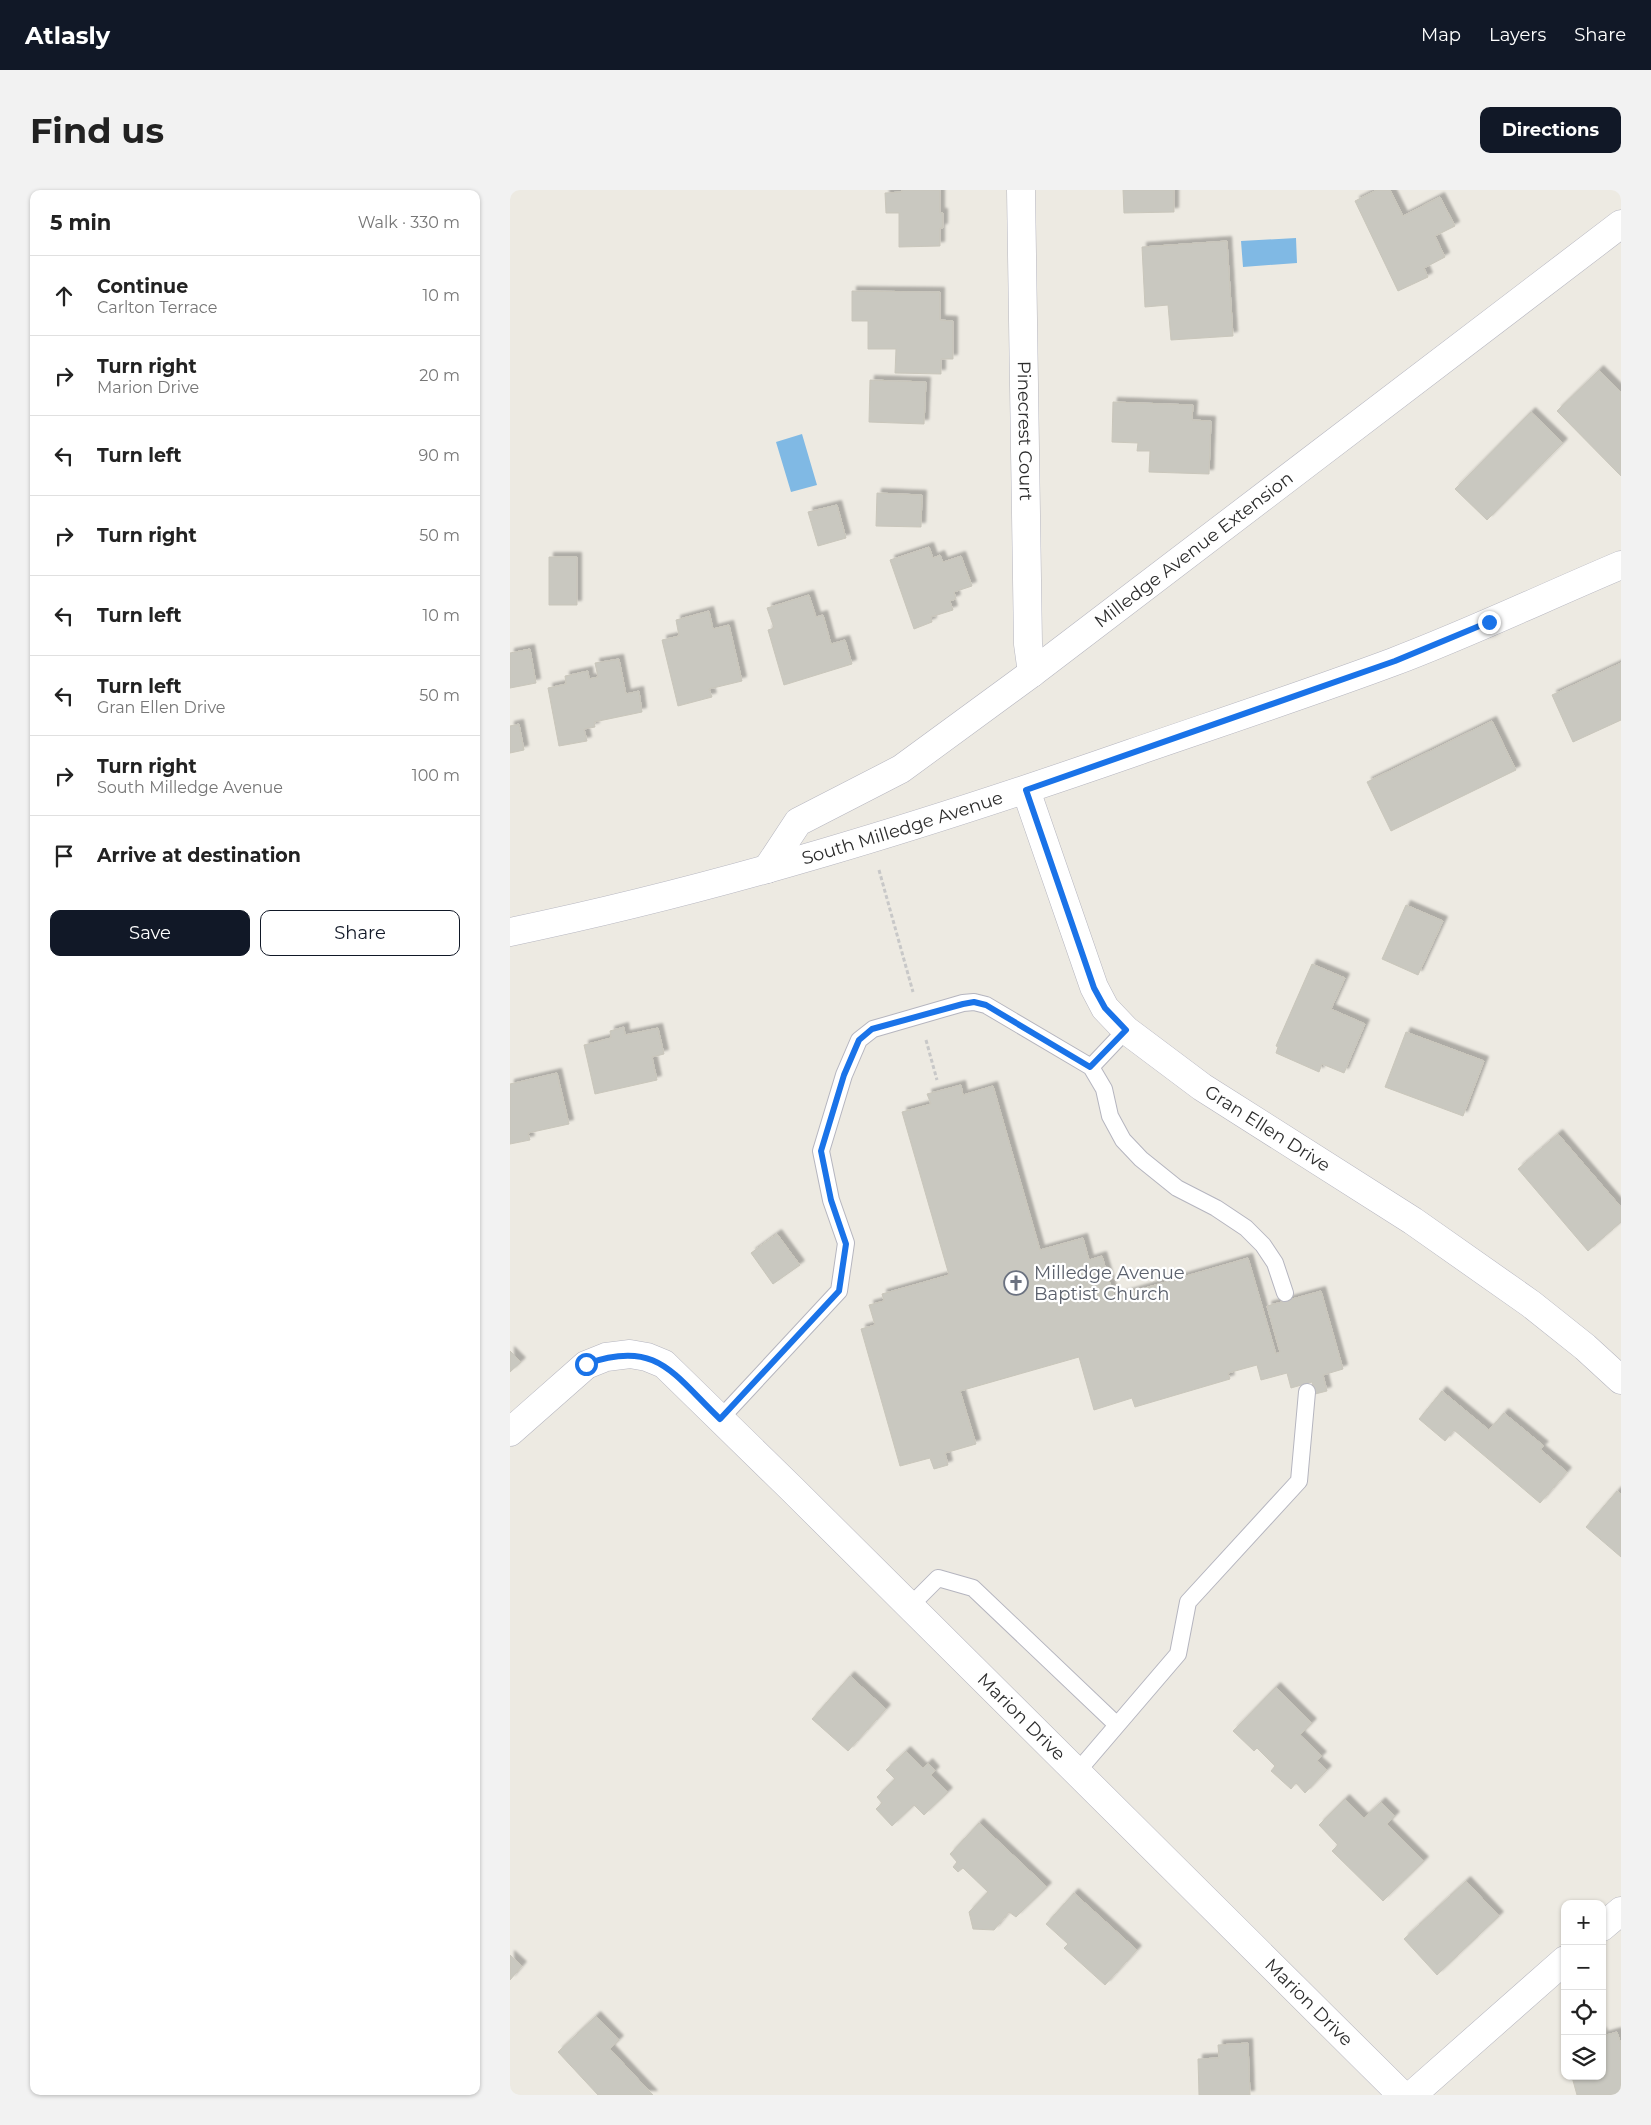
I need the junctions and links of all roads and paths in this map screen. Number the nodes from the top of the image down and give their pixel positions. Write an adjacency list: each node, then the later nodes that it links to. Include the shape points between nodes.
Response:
1 (1021, 190): 4 (street, Pinecrest Court, via 1028,644)
2 (1621, 224): 4 (street, Milledge Avenue Extension)
3 (1621, 565): 5 (street, South Milledge Avenue, via 1395,661)
4 (1032, 673): 6 (street, Milledge Avenue Extension, via 900,769 798,822)
5 (1026, 790): 6 (street, South Milledge Avenue, via 874,839); 10 (street, Gran Ellen Drive, via 1094,988 1105,1008)
6 (767, 869): 8 (street, South Milledge Avenue, via 589,916)
7 (878, 870): 9 (path)
8 (510, 932)
9 (914, 995)
10 (1126, 1030): 12 (lane); 15 (street, Gran Ellen Drive, via 1202,1087 1421,1226 1531,1304)
11 (925, 1036): 13 (path)
12 (1090, 1067): 14 (lane, via 1104,1088 1110,1116 1123,1140 1141,1160 1177,1188 1246,1228 1275,1263); 17 (lane, via 986,1005 974,1002 872,1029 859,1040 844,1075 821,1151 831,1200 846,1244 839,1291)
13 (937, 1080)
14 (1286, 1293)
15 (1621, 1380)
16 (1307, 1392): 20 (lane, via 1298,1481 1188,1602 1178,1654)
17 (720, 1419): 18 (street, Marion Drive, via 664,1364 630,1354 586,1364); 19 (street, Marion Drive)
18 (510, 1432)
19 (910, 1606): 20 (lane, via 938,1578 974,1588); 21 (street, Marion Drive)
20 (1117, 1725): 21 (lane)
21 (1078, 1772): 25 (street, Marion Drive)
22 (1621, 1911): 23 (street)
23 (1606, 1924)
24 (1561, 1964): 26 (street)
25 (1402, 2095)
26 (1412, 2095)

